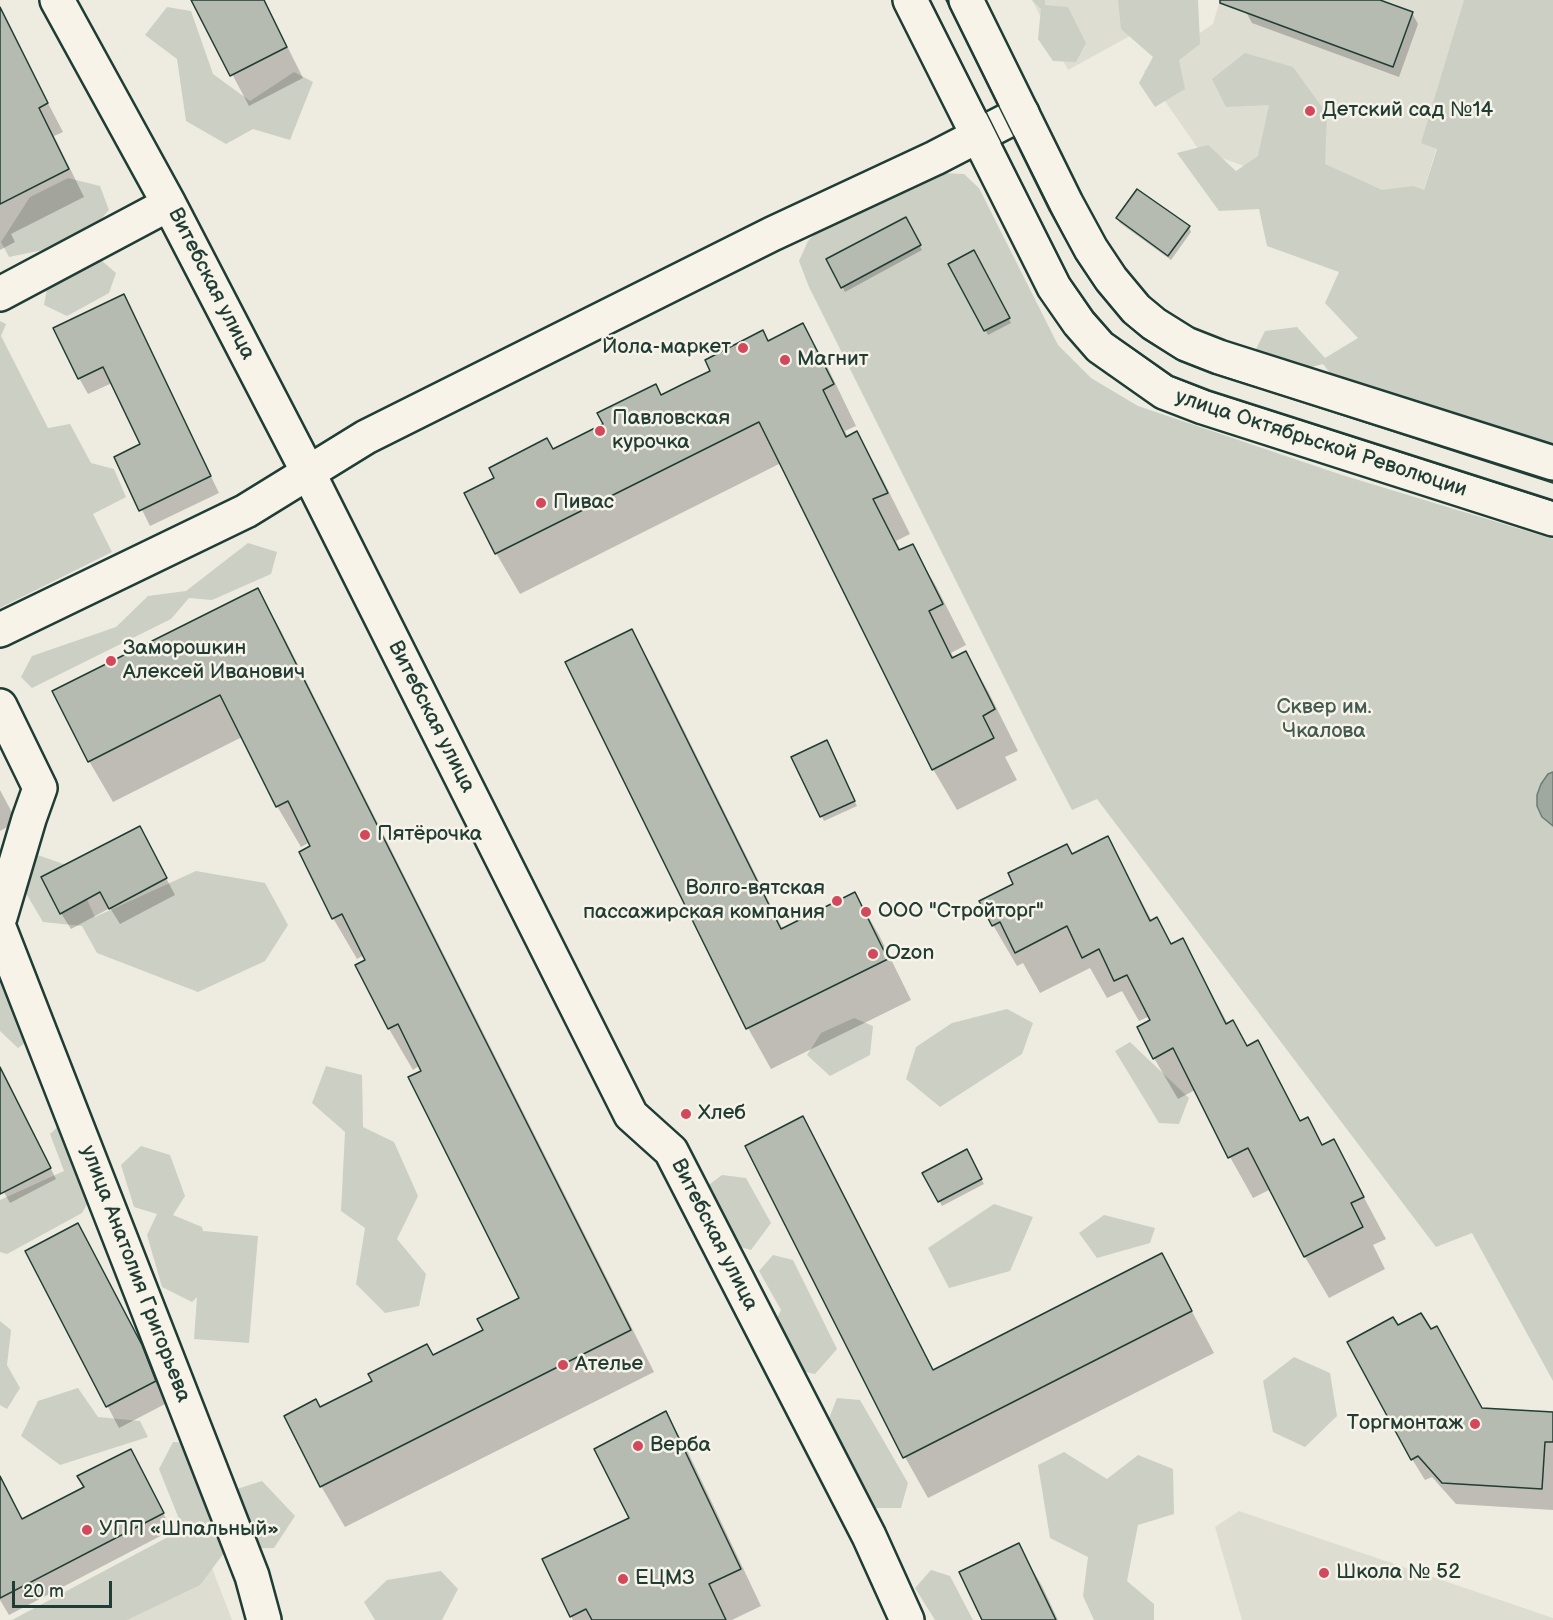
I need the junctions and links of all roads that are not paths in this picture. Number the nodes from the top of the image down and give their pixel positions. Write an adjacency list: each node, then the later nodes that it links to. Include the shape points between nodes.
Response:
1 (57, 0): 6 (street, Витебская улица)
2 (910, 0): 5 (street, улица Октябрьской Революции)
3 (966, 0): 4 (street)
4 (1022, 113): 5 (street); 8 (street, via 1092,249 1136,309 1154,324 1186,344 1220,357)
5 (978, 136): 9 (street, via 772,234 377,432); 10 (street, улица Октябрьской Революции, via 1054,287 1079,323 1128,368 1164,392)
6 (169, 204): 7 (street); 9 (street, Витебская улица)
7 (0, 294)
8 (1553, 463)
9 (309, 474): 11 (street, via 246,511); 16 (street, Витебская улица, via 631,1115 671,1151 869,1536)
10 (1553, 519)
11 (0, 630)
12 (0, 706): 13 (street, via 40,788)
13 (0, 917)
14 (0, 930): 15 (street, улица Анатолия Григорьева, via 252,1576)
15 (264, 1620)
16 (907, 1620)

